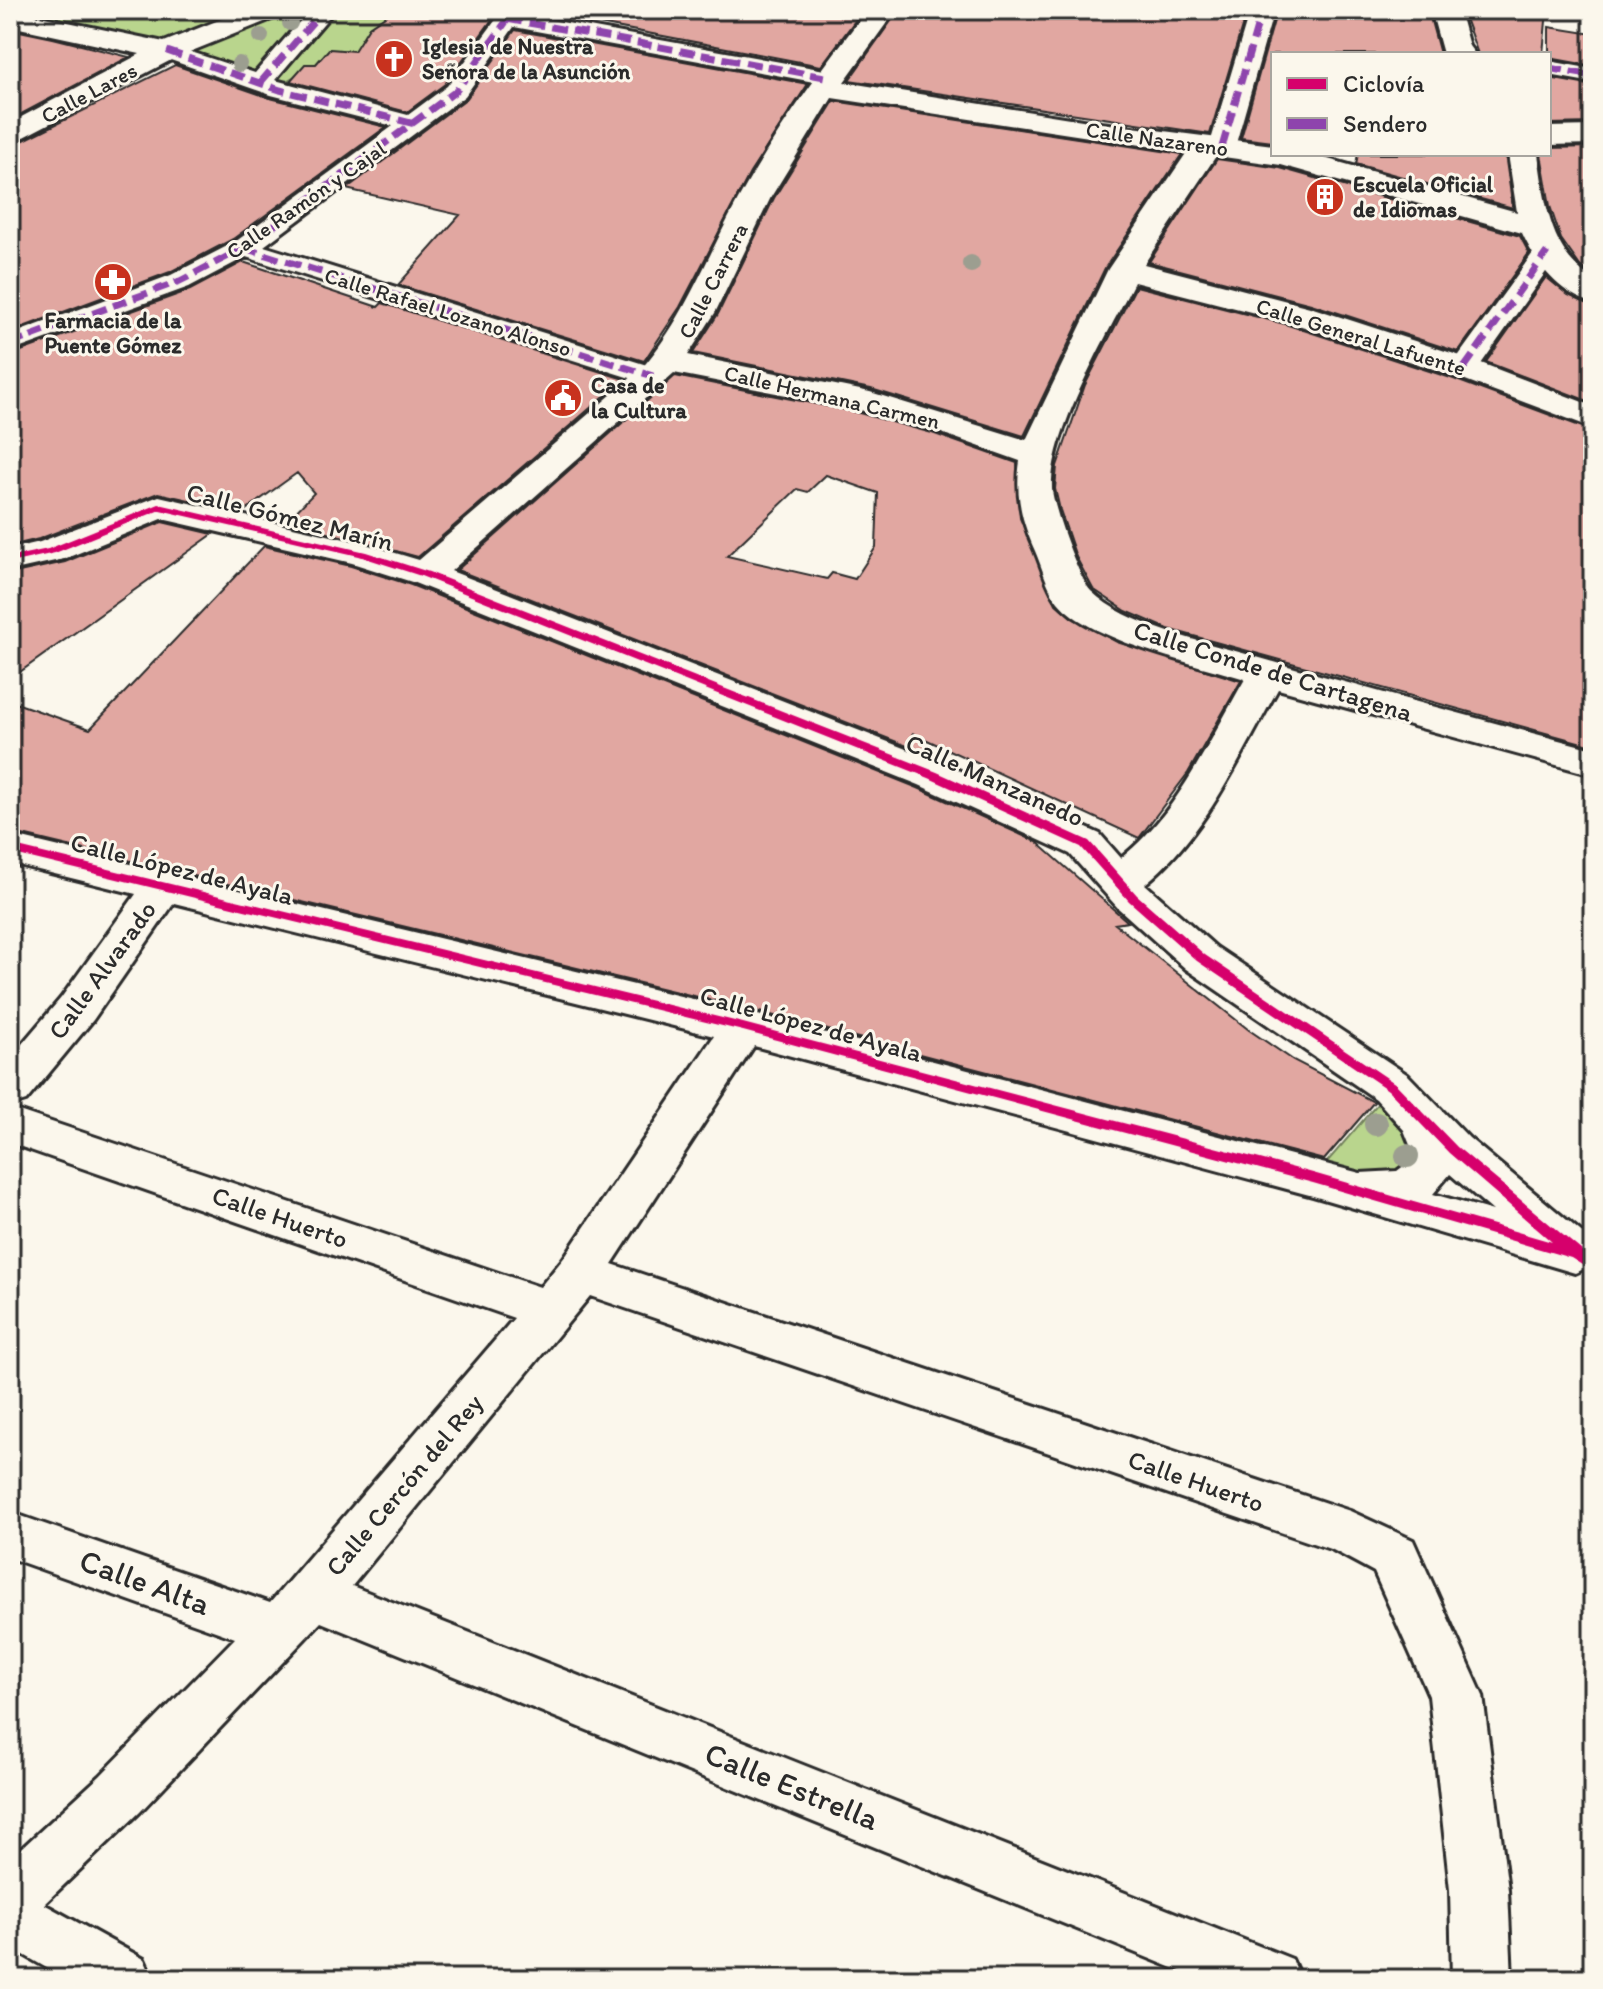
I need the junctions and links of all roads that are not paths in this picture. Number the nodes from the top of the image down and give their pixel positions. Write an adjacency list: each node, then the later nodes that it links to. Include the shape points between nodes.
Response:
1 (269, 10): 8 (street, Calle Lares)
2 (323, 10): 12 (street)
3 (882, 10): 13 (street, Calle Carrera)
4 (1262, 10): 18 (street)
5 (1445, 10): 9 (street)
6 (510, 16): 13 (street); 14 (street, Calle Ramón y Cajal, via 456,91)
7 (10, 17): 8 (street)
8 (167, 51): 12 (street); 15 (street, Calle Lares)
9 (1458, 52)
10 (1551, 68): 11 (street)
11 (1593, 76)
12 (260, 83): 14 (street)
13 (826, 83): 18 (street, Calle Nazareno); 27 (street, Calle Carrera, via 754,199 683,343)
14 (415, 124): 23 (street, Calle Ramón y Cajal)
15 (10, 135)
16 (1593, 135): 17 (street)
17 (1551, 136)
18 (1214, 147): 19 (street, Calle Nazareno); 24 (street, Calle Conde de Cartagena)
19 (1271, 153)
20 (1294, 156): 22 (street, Calle Nazareno)
21 (1523, 156): 22 (street)
22 (1540, 239): 25 (street, via 1576,284); 28 (street)
23 (244, 248): 26 (street, Calle Ramón y Cajal, via 180,281); 27 (street, Calle Rafael Lozano Alonso)
24 (1124, 269): 28 (street, Calle General Lafuente, via 1298,314); 30 (street, Calle Conde de Cartagena, via 1060,399)
25 (1593, 293)
26 (10, 344)
27 (660, 368): 30 (street, Calle Hermana Carmen, via 858,399); 32 (street, Calle Carrera)
28 (1464, 368): 29 (street, Calle General Lafuente)
29 (1593, 418)
30 (1039, 456): 33 (street, Calle Conde de Cartagena, via 1034,490 1044,530 1073,596 1107,620)
31 (10, 560): 32 (street, Calle Gómez Marín, via 51,551 159,507 362,554)
32 (425, 574): 36 (street, Calle Manzanedo, via 933,775 1085,844)
33 (1268, 673): 34 (street, Calle Conde de Cartagena); 36 (street, via 1183,820 1159,850)
34 (1593, 762)
35 (10, 849): 37 (street, Calle López de Ayala)
36 (1119, 882): 40 (street, Calle Manzanedo, via 1201,958 1392,1087)
37 (163, 887): 38 (street, Calle López de Ayala); 39 (street, Calle Alvarado, via 77,1009)
38 (743, 1027): 42 (street, Calle López de Ayala); 44 (street, Calle Cercón del Rey)
39 (10, 1089)
40 (1418, 1113): 42 (street, via 1433,1145 1431,1168 1419,1183 1385,1193); 43 (street, Calle Manzanedo, via 1453,1150)
41 (10, 1125): 44 (street, Calle Huerto)
42 (1338, 1188): 43 (street, Calle López de Ayala)
43 (1584, 1260)
44 (565, 1292): 46 (street, Calle Cercón del Rey); 51 (street, Calle Huerto, via 1350,1533 1394,1556 1456,1696 1479,1890)
45 (10, 1535): 46 (street, Calle Alta)
46 (297, 1612): 47 (street, Calle Cercón del Rey, via 120,1794); 50 (street, Calle Estrella)
47 (10, 1897)
48 (10, 1916): 49 (street)
49 (123, 1979)
50 (1271, 1979)
51 (1482, 1979)

